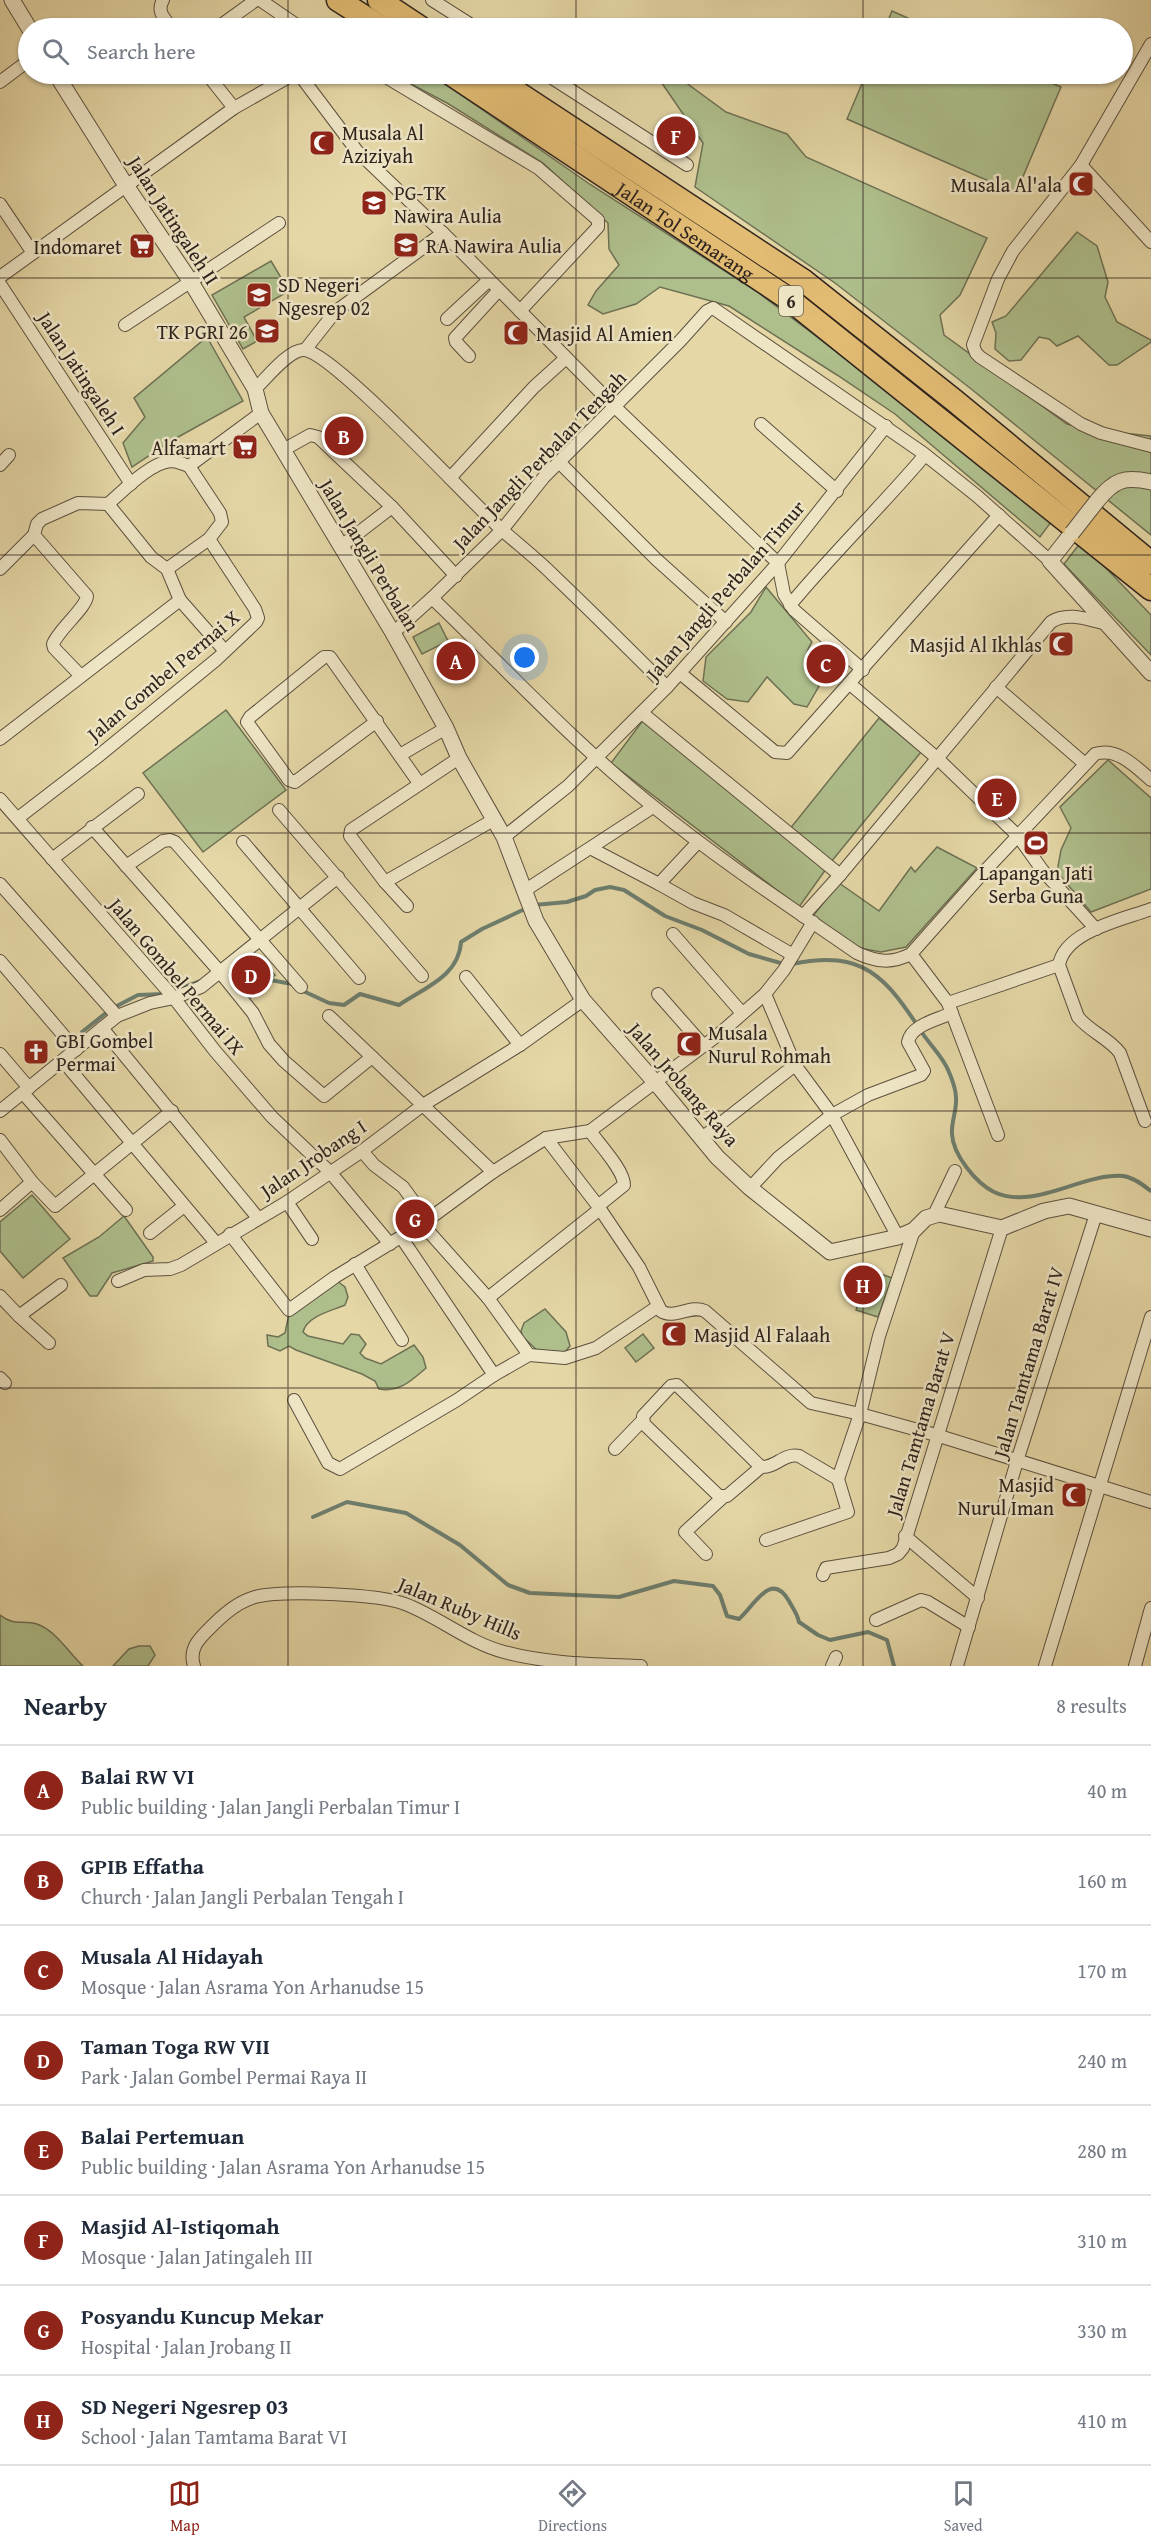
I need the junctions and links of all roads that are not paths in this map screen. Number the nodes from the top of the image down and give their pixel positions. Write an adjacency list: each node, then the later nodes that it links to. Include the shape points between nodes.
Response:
1 (12, 0): 7 (street)
2 (163, 0): 8 (street, via 159,8)
3 (258, 0): 9 (street); 10 (street)
4 (338, 0): 11 (highway)
5 (378, 0): 12 (highway)
6 (440, 2): 13 (street)
7 (23, 18)
8 (164, 18)
9 (232, 18)
10 (286, 18)
11 (366, 18)
12 (406, 18)
13 (462, 18)
14 (1151, 44): 16 (street)
15 (18, 68): 17 (street)
16 (1133, 75)
17 (0, 81)
18 (62, 84): 30 (street, Jalan Jatingaleh II)
19 (215, 84): 27 (street)
20 (276, 84): 27 (street)
21 (307, 84): 33 (street, via 357,151)
22 (398, 84): 41 (street, via 538,168 596,216 599,223 595,231)
23 (466, 84): 72 (highway, Jalan Tol Semarang / 6, via 789,299)
24 (504, 84): 63 (highway, Jalan Tol Semarang / 6, via 804,281)
25 (561, 84): 28 (street)
26 (1128, 84): 29 (street)
27 (234, 108): 30 (street)
28 (687, 165)
29 (1081, 165): 34 (street); 52 (street, via 1013,251 974,339 974,349 980,357 1082,424)
30 (125, 184): 35 (street); 38 (street, Jalan Jatingaleh II)
31 (0, 204): 35 (street)
32 (279, 223): 38 (street)
33 (443, 233): 37 (street); 44 (street, via 335,312)
34 (1151, 242)
35 (33, 253): 36 (street)
36 (0, 277)
37 (489, 280): 40 (street); 42 (street)
38 (191, 282): 43 (street); 47 (street, Jalan Jatingaleh II)
39 (0, 284): 61 (street, Jalan Jatingaleh I)
40 (499, 290): 41 (street); 45 (street, via 455,338)
41 (520, 311): 46 (street)
42 (447, 319)
43 (125, 325)
44 (305, 350): 47 (street, via 290,355); 59 (street, via 321,357 363,393)
45 (469, 356)
46 (566, 358): 48 (street); 59 (street)
47 (255, 389): 49 (street, Jalan Jangli Perbalan)
48 (615, 407): 51 (street, Jalan Jangli Perbalan Tengah, via 713,308); 56 (street, Jalan Jangli Perbalan Tengah); 74 (street)
49 (261, 413): 53 (street, Jalan Jangli Perbalan); 58 (street)
50 (760, 424): 62 (street)
51 (886, 426): 55 (street); 62 (street, Jalan Jangli Perbalan Timur)
52 (1151, 446)
53 (283, 450): 65 (street, via 310,435 316,436); 70 (street, Jalan Jangli Perbalan)
54 (9, 455): 57 (street)
55 (925, 455): 66 (street); 83 (street)
56 (560, 463): 67 (street, Jalan Jangli Perbalan Tengah); 84 (street)
57 (0, 465)
58 (189, 466): 61 (street, via 164,462); 69 (street, via 222,517)
59 (450, 478): 67 (street)
60 (1151, 482): 73 (street, bridge, via 1114,483)
61 (131, 484): 64 (street)
62 (837, 491): 74 (street, Jalan Jangli Perbalan Timur)
63 (1070, 496): 71 (highway, 6); 75 (highway, 6)
64 (108, 504): 68 (street, via 78,503 42,519); 77 (street, via 151,556)
65 (392, 507): 70 (street); 78 (street)
66 (999, 515): 73 (street); 88 (street)
67 (501, 530): 78 (street, Jalan Jangli Perbalan Tengah); 93 (street, via 552,573)
68 (34, 535): 76 (street); 91 (street, via 87,596 53,644)
69 (209, 539): 77 (street); 87 (street, Jalan Gombel Permai X, via 258,614 256,622)
70 (340, 547): 86 (street, Jalan Jangli Perbalan)
71 (1151, 555)
72 (1110, 557): 79 (highway, 6); 80 (highway, 6)
73 (1050, 561): 85 (street)
74 (778, 563): 83 (street); 84 (street, Jalan Jangli Perbalan Timur)
75 (1151, 563)
76 (0, 569)
77 (167, 569): 82 (street)
78 (456, 576): 81 (street, Jalan Jangli Perbalan Tengah)
79 (1151, 589)
80 (1151, 597)
81 (432, 598): 86 (street, Jalan Jangli Perbalan Tengah); 101 (street)
82 (180, 600): 87 (street); 91 (street)
83 (790, 605): 88 (street)
84 (726, 622): 89 (street, Jalan Jangli Perbalan Timur)
85 (1107, 624): 90 (street); 94 (street, via 1070,616 1057,619)
86 (393, 633): 97 (street, Jalan Jangli Perbalan)
87 (225, 651): 110 (street, Jalan Gombel Permai X)
88 (863, 670): 92 (street)
89 (680, 673): 92 (street, via 775,752 784,754); 93 (street, Jalan Jangli Perbalan Timur)
90 (1151, 673)
91 (81, 676): 98 (street)
92 (850, 684): 102 (street)
93 (667, 687): 95 (street, Jalan Jangli Perbalan Timur)
94 (996, 687): 102 (street); 103 (street)
95 (642, 713): 101 (street, Jalan Jangli Perbalan Timur); 120 (street)
96 (377, 721): 96 (street, via 333,659 327,657 247,722 289,780 295,782); 99 (street)
97 (446, 728): 99 (street); 100 (street, Jalan Jangli Perbalan)
98 (0, 739)
99 (400, 755): 105 (street)
100 (459, 758): 105 (street); 111 (street, Jalan Jangli Perbalan)
101 (598, 758): 108 (street); 114 (street, Jalan Jangli Perbalan Timur)
102 (938, 759): 113 (street); 120 (street)
103 (1084, 763): 104 (street, via 1095,754 1113,753); 113 (street)
104 (1151, 780)
105 (419, 783): 122 (street, via 351,830 350,834)
106 (138, 794): 112 (street)
107 (0, 799): 110 (street, Jalan Gombel Permai IX)
108 (654, 807): 116 (street); 117 (street)
109 (279, 810): 121 (street)
110 (18, 818): 118 (street, Jalan Gombel Permai IX)
111 (495, 819): 114 (street, Jalan Jangli Perbalan); 122 (street)
112 (92, 828): 118 (street); 119 (street)
113 (1018, 836): 130 (street, via 1043,871); 133 (street)
114 (504, 837): 125 (street, Jalan Jrobang Raya)
115 (243, 842): 127 (street)
116 (698, 842): 124 (street); 129 (street)
117 (592, 849): 124 (street); 125 (street)
118 (52, 859): 144 (street, Jalan Gombel Permai IX)
119 (126, 867): 132 (street, via 163,841 175,842); 137 (street)
120 (840, 875): 129 (street)
121 (338, 877): 127 (street); 138 (street)
122 (385, 882): 126 (street)
123 (0, 884): 148 (street)
124 (660, 884): 135 (street, via 724,915)
125 (528, 902): 145 (street, Jalan Jrobang Raya)
126 (406, 906)
127 (297, 908): 132 (street); 140 (street)
128 (1151, 909): 130 (street)
129 (808, 919): 133 (street, via 857,954 874,960 900,960); 135 (street)
130 (1096, 928): 136 (street, via 1065,948)
131 (673, 934): 147 (street)
132 (259, 940): 137 (street); 141 (street)
133 (911, 954): 146 (street)
134 (0, 961): 153 (street)
135 (789, 962): 143 (street)
136 (1059, 965): 146 (street); 164 (street, via 1078,1017 1120,1053)
137 (220, 972): 144 (street, via 201,987); 155 (street, via 253,1013 269,1044 324,1096)
138 (423, 976)
139 (466, 977): 151 (street)
140 (359, 978)
141 (301, 987)
142 (658, 994): 152 (street)
143 (765, 994): 147 (street); 157 (street)
144 (174, 998): 148 (street); 173 (street, Jalan Gombel Permai IX, via 272,1117)
145 (583, 1000): 151 (street, Jalan Jrobang I); 158 (street, Jalan Jrobang Raya)
146 (950, 1008): 163 (street, via 918,1028 908,1042 922,1064 921,1075 868,1095); 166 (street)
147 (742, 1013): 152 (street)
148 (117, 1016): 150 (street)
149 (329, 1016): 155 (street)
150 (102, 1028): 153 (street); 162 (street)
151 (520, 1045): 160 (street, Jalan Jrobang I)
152 (703, 1045): 158 (street)
153 (76, 1050): 156 (street)
154 (0, 1054): 159 (street)
155 (372, 1057): 160 (street)
156 (63, 1061): 159 (street); 170 (street)
157 (795, 1065): 163 (street); 168 (street)
158 (654, 1081): 165 (street); 168 (street, Jalan Jrobang Raya)
159 (26, 1091): 161 (street); 175 (street)
160 (423, 1105): 171 (street, Jalan Jrobang I); 174 (street)
161 (0, 1111)
162 (172, 1111): 170 (street); 185 (street)
163 (832, 1115): 177 (street, via 778,1158); 193 (street)
164 (1145, 1121)
165 (590, 1131): 167 (street); 180 (street, via 624,1182)
166 (998, 1135)
167 (546, 1138): 174 (street); 180 (street)
168 (702, 1138): 177 (street, Jalan Jrobang Raya)
169 (0, 1140): 176 (street)
170 (133, 1142): 175 (street); 179 (street)
171 (362, 1151): 173 (street, Jalan Jrobang I); 186 (street, via 403,1186)
172 (955, 1171): 184 (street)
173 (330, 1172): 178 (street, Jalan Jrobang I); 196 (street, Jalan Gombel Permai IX)
174 (494, 1172): 186 (street)
175 (95, 1174): 176 (street, via 55,1206); 182 (street)
176 (32, 1182): 181 (street)
177 (750, 1188): 193 (street, Jalan Jrobang Raya, via 830,1252)
178 (287, 1202): 185 (street, Jalan Jrobang I); 194 (street)
179 (184, 1206): 190 (street); 195 (street)
180 (599, 1208): 201 (street); 202 (street, via 639,1267)
181 (0, 1210)
182 (126, 1210)
183 (1096, 1214): 187 (street, via 1061,1206); 188 (street); 214 (street, Jalan Tamtama Barat IV)
184 (934, 1215): 187 (street); 189 (street, Jalan Jrobang Raya)
185 (258, 1218): 191 (street, Jalan Jrobang I)
186 (424, 1222): 192 (street); 201 (street)
187 (1002, 1228): 212 (street, Jalan Tamtama Barat V)
188 (1151, 1229)
189 (914, 1230): 193 (street, Jalan Jrobang Raya); 210 (street, via 879,1336)
190 (150, 1233)
191 (230, 1234): 195 (street, Jalan Jrobang I); 197 (street, via 289,1310)
192 (401, 1237): 196 (street); 208 (street)
193 (898, 1237)
194 (312, 1239)
195 (216, 1243): 198 (street, Jalan Jrobang I, via 173,1269 144,1270)
196 (390, 1244): 197 (street)
197 (355, 1264): 205 (street)
198 (118, 1281)
199 (61, 1285): 203 (street)
200 (0, 1296): 203 (street)
201 (488, 1298): 207 (street)
202 (657, 1307): 207 (street, via 596,1348 565,1358); 210 (street, via 666,1314 702,1309 811,1403)
203 (19, 1316): 206 (street)
204 (1151, 1317): 217 (street)
205 (402, 1340)
206 (49, 1343)
207 (528, 1355): 208 (street)
208 (494, 1375): 209 (street, via 340,1469 328,1463)
209 (294, 1400)
210 (860, 1414): 212 (street); 216 (street)
211 (642, 1421): 213 (street); 215 (street, via 677,1385); 218 (street)
212 (936, 1435): 214 (street); 220 (street, Jalan Tamtama Barat V)
213 (615, 1449)
214 (1017, 1461): 217 (street); 224 (street, Jalan Tamtama Barat IV)
215 (761, 1467): 216 (street, via 770,1467 785,1456 799,1456); 218 (street)
216 (838, 1479): 221 (street, via 847,1513)
217 (1099, 1486): 219 (street); 231 (street)
218 (722, 1498): 222 (street, via 685,1532)
219 (1151, 1502)
220 (905, 1536): 223 (street, Jalan Tamtama Barat V, via 903,1548 894,1556 826,1568); 224 (street)
221 (766, 1540)
222 (706, 1554)
223 (823, 1575)
224 (978, 1598): 227 (street, Jalan Tamtama Barat IV)
225 (1151, 1608): 232 (street)
226 (876, 1620): 227 (street, via 921,1600)
227 (969, 1627): 230 (street, Jalan Tamtama Barat IV)
228 (194, 1666): 229 (street, Jalan Ruby Hills, via 192,1650 221,1616 255,1597 279,1594 383,1597 502,1652 542,1660)
229 (641, 1666)
230 (957, 1666)
231 (1045, 1666)
232 (1135, 1666)

